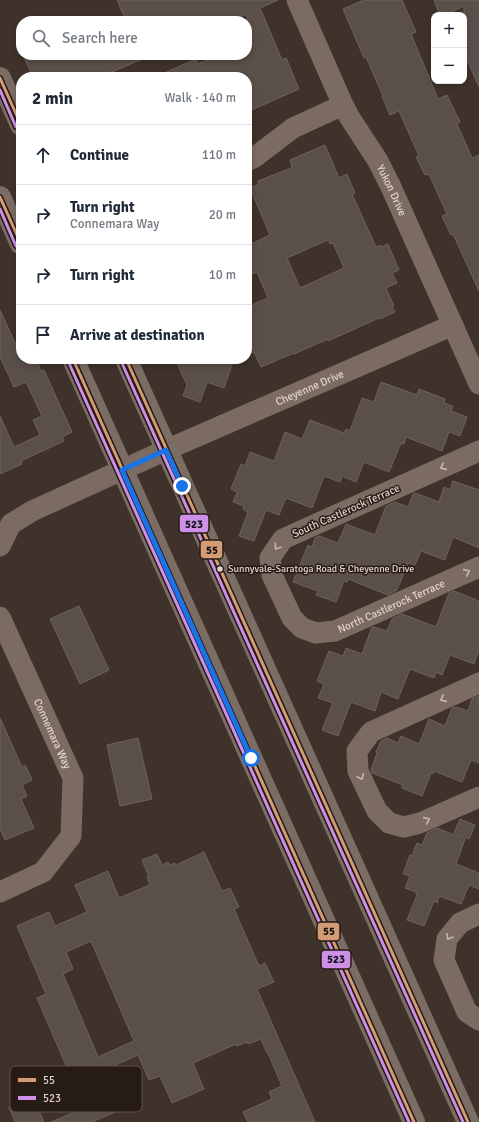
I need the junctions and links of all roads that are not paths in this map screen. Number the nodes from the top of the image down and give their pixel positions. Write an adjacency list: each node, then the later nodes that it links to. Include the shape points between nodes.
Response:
1 (297, 0): 3 (street, Yukon Drive)
2 (0, 78): 4 (main road)
3 (343, 104): 5 (street, via 293,128); 8 (street, Yukon Drive, via 378,161)
4 (16, 114)
5 (252, 158)
6 (0, 197): 7 (main road)
7 (16, 233)
8 (452, 325): 11 (street, Yukon Drive); 12 (street, Cheyenne Drive)
9 (75, 364): 14 (main road)
10 (128, 364): 12 (main road)
11 (479, 384)
12 (166, 450): 14 (street); 25 (main road)
13 (479, 451): 18 (street, South Castlerock Terrace, one-way to 18, via 283,539 270,558 272,575 292,618)
14 (122, 470): 15 (street, via 32,511 11,524); 24 (main road)
15 (0, 546)
16 (479, 566): 18 (street, North Castlerock Terrace, one-way to 16, via 316,633 335,631)
17 (0, 617): 21 (street, Connemara Way, via 73,778 71,836 43,872)
18 (302, 628)
19 (479, 683): 20 (street, one-way to 20, via 371,732 357,751 358,771 377,811 389,823 404,827 420,823)
20 (479, 797)
21 (0, 892)
22 (479, 914): 23 (street, one-way to 23, via 460,923 446,939 444,960 467,1012)
23 (479, 1020)
24 (414, 1122)
25 (468, 1122)

